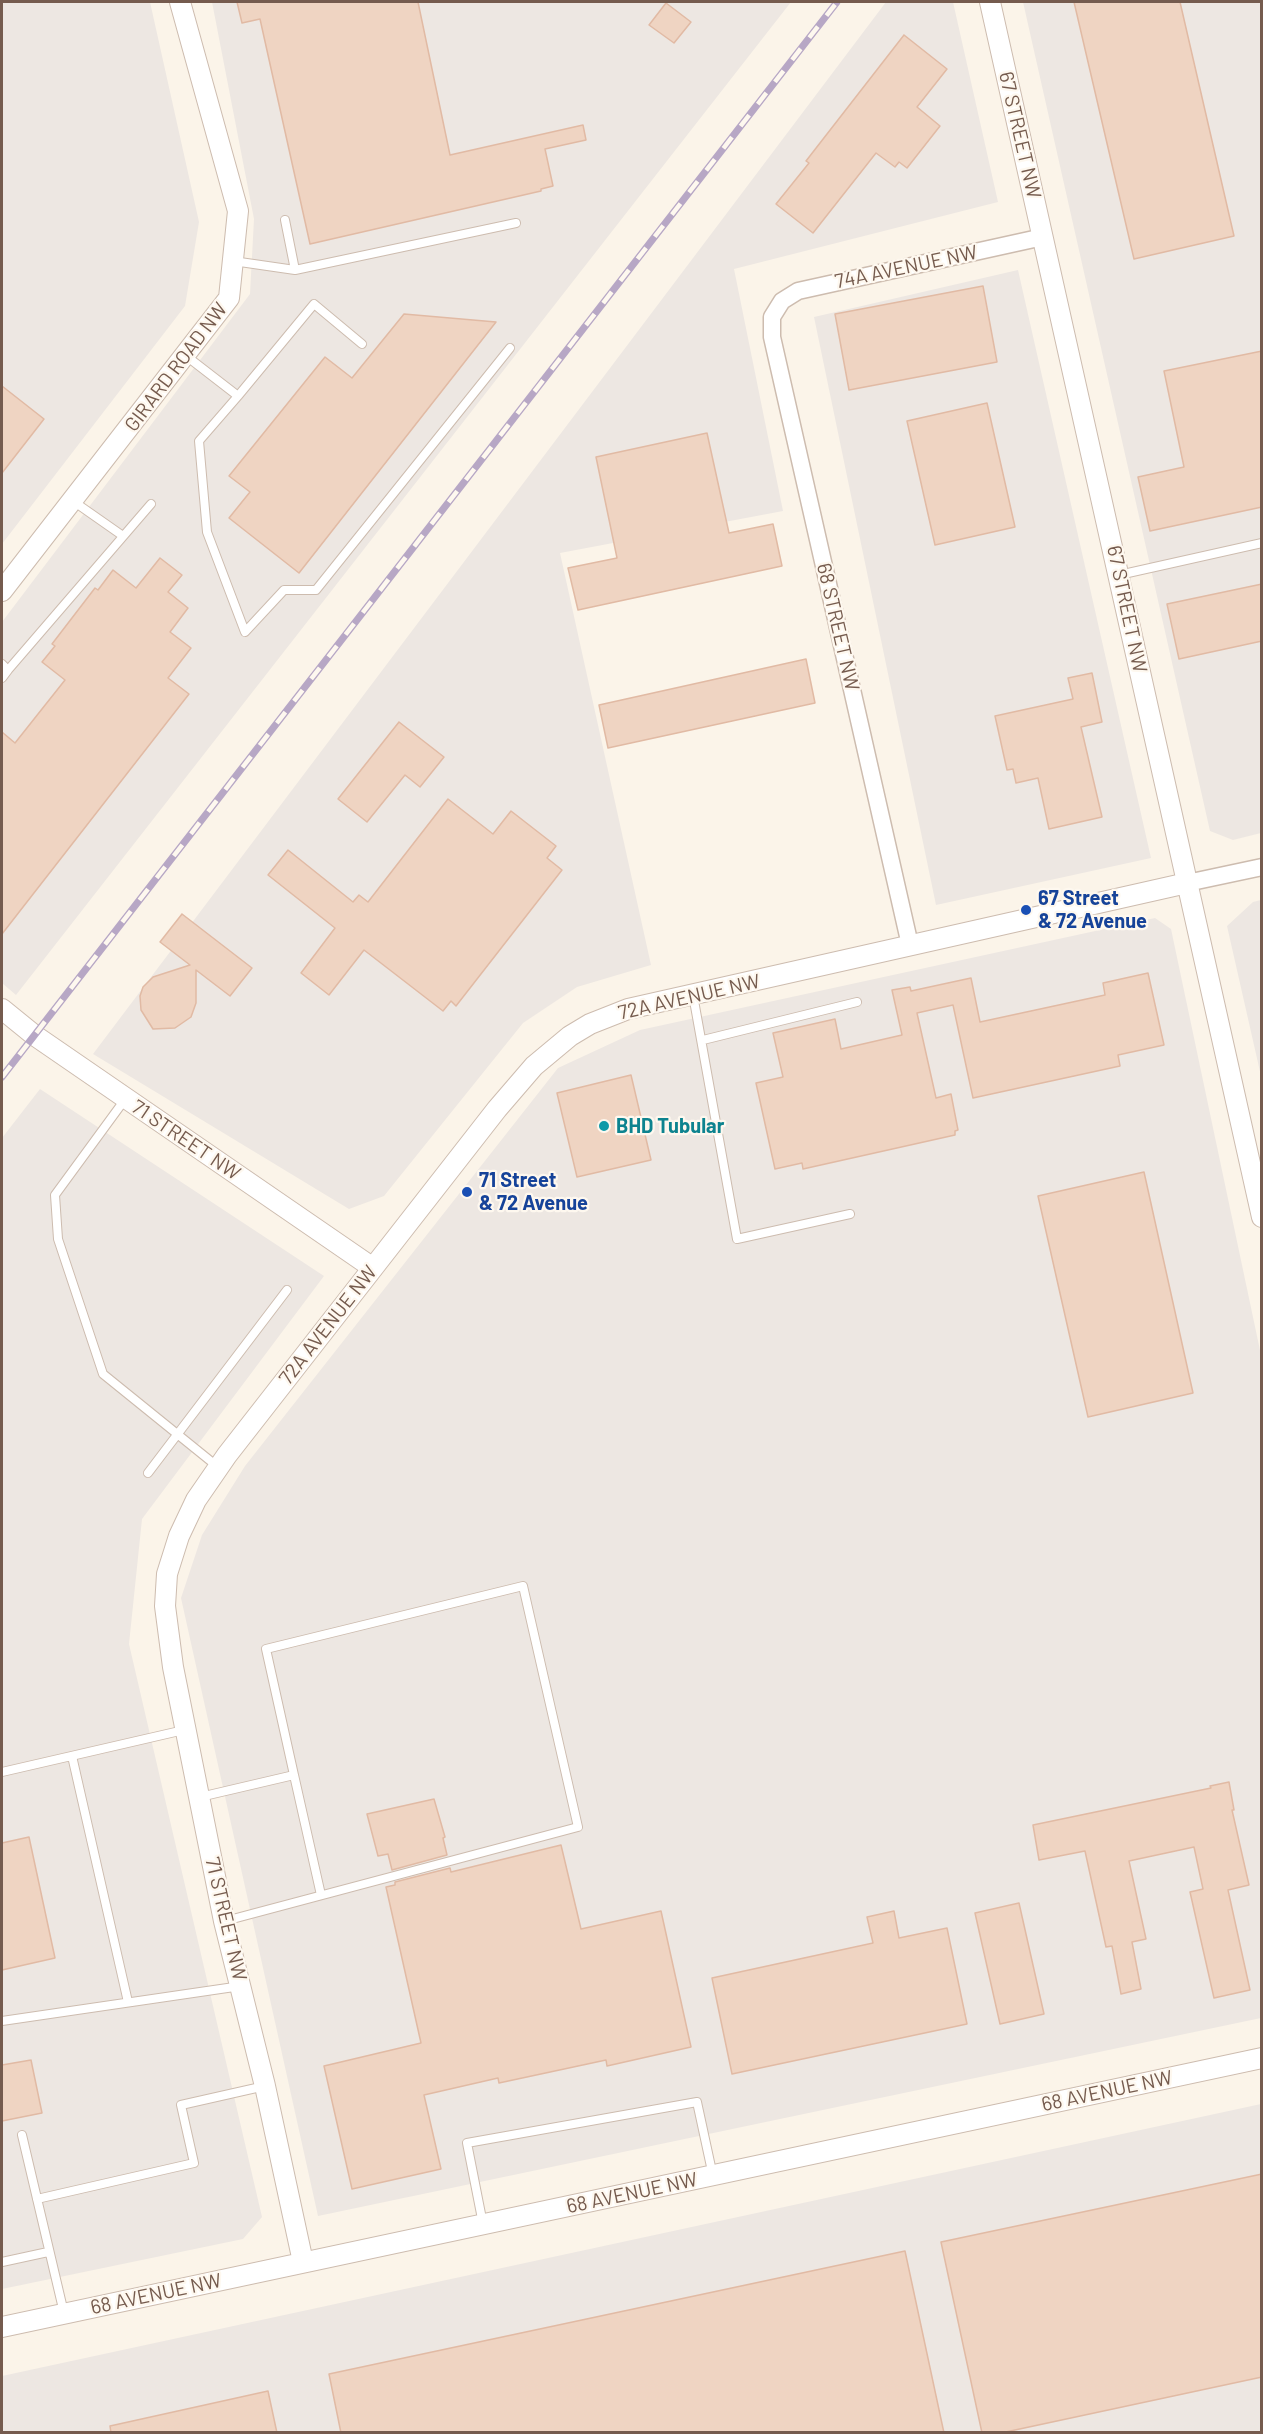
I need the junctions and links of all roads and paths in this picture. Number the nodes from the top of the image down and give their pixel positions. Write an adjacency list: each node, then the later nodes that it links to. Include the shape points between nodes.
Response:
1 (180, 2): 6 (street, GIRARD ROAD NW, via 238,211)
2 (990, 2): 5 (street, 67 STREET NW)
3 (285, 220): 7 (lane)
4 (516, 223): 7 (lane)
5 (1043, 237): 8 (street, 74A AVENUE NW, via 798,291 788,295); 17 (street, 67 STREET NW)
6 (233, 261): 7 (lane); 11 (street, GIRARD ROAD NW, via 229,298)
7 (295, 270)
8 (776, 309): 23 (street, 68 STREET NW, via 772,337)
9 (362, 344): 12 (lane, via 315,304)
10 (510, 348): 12 (lane, via 316,590 284,590 245,632 207,532 199,441)
11 (185, 354): 12 (lane); 13 (street, GIRARD ROAD NW)
12 (238, 396)
13 (73, 501): 15 (lane); 18 (street, GIRARD ROAD NW)
14 (151, 504): 15 (lane)
15 (123, 536): 19 (lane)
16 (1262, 543): 17 (lane)
17 (1119, 575): 22 (street, 67 STREET NW)
18 (2, 591)
19 (5, 667): 20 (lane)
20 (2, 678)
21 (1262, 867): 22 (street, 72A AVENUE NW)
22 (1187, 883): 23 (street, 72A AVENUE NW); 30 (street, 67 STREET NW)
23 (910, 945): 24 (street, 72A AVENUE NW)
24 (693, 995): 27 (lane); 31 (street, 72A AVENUE NW, via 607,1017 553,1048 497,1109)
25 (857, 1002): 27 (lane)
26 (2, 1009): 28 (street, 71 STREET NW)
27 (703, 1040): 29 (lane, via 738,1239)
28 (126, 1098): 31 (street, 71 STREET NW); 33 (lane, via 55,1195 58,1239 103,1374)
29 (850, 1214)
30 (1262, 1217)
31 (373, 1268): 34 (street, 72A AVENUE NW)
32 (287, 1290): 33 (lane)
33 (178, 1433): 34 (lane); 35 (lane)
34 (219, 1467): 36 (street, 72A AVENUE NW, via 196,1500)
35 (148, 1473)
36 (167, 1574): 37 (street, 71 STREET NW, via 165,1606)
37 (184, 1730): 38 (lane); 41 (street, 71 STREET NW)
38 (72, 1756): 39 (lane); 45 (lane)
39 (2, 1772)
40 (294, 1775): 41 (lane); 42 (lane); 42 (lane, via 266,1649 523,1586 578,1827)
41 (198, 1798): 43 (street, 71 STREET NW)
42 (321, 1895): 43 (lane)
43 (224, 1921): 44 (street, 71 STREET NW)
44 (241, 1986): 45 (lane); 48 (street, 71 STREET NW)
45 (128, 2002): 46 (lane)
46 (2, 2021)
47 (1262, 2058): 50 (street, 68 AVENUE NW)
48 (265, 2086): 51 (lane, via 182,2105 194,2163); 55 (street, 71 STREET NW)
49 (22, 2135): 51 (lane)
50 (713, 2176): 52 (street, 68 AVENUE NW); 52 (lane, via 697,2102 467,2143)
51 (37, 2199): 53 (lane)
52 (483, 2224): 55 (street, 68 AVENUE NW)
53 (48, 2252): 54 (lane); 56 (lane)
54 (2, 2262)
55 (303, 2262): 56 (street, 68 AVENUE NW)
56 (64, 2313): 57 (street, 68 AVENUE NW)
57 (2, 2327)

